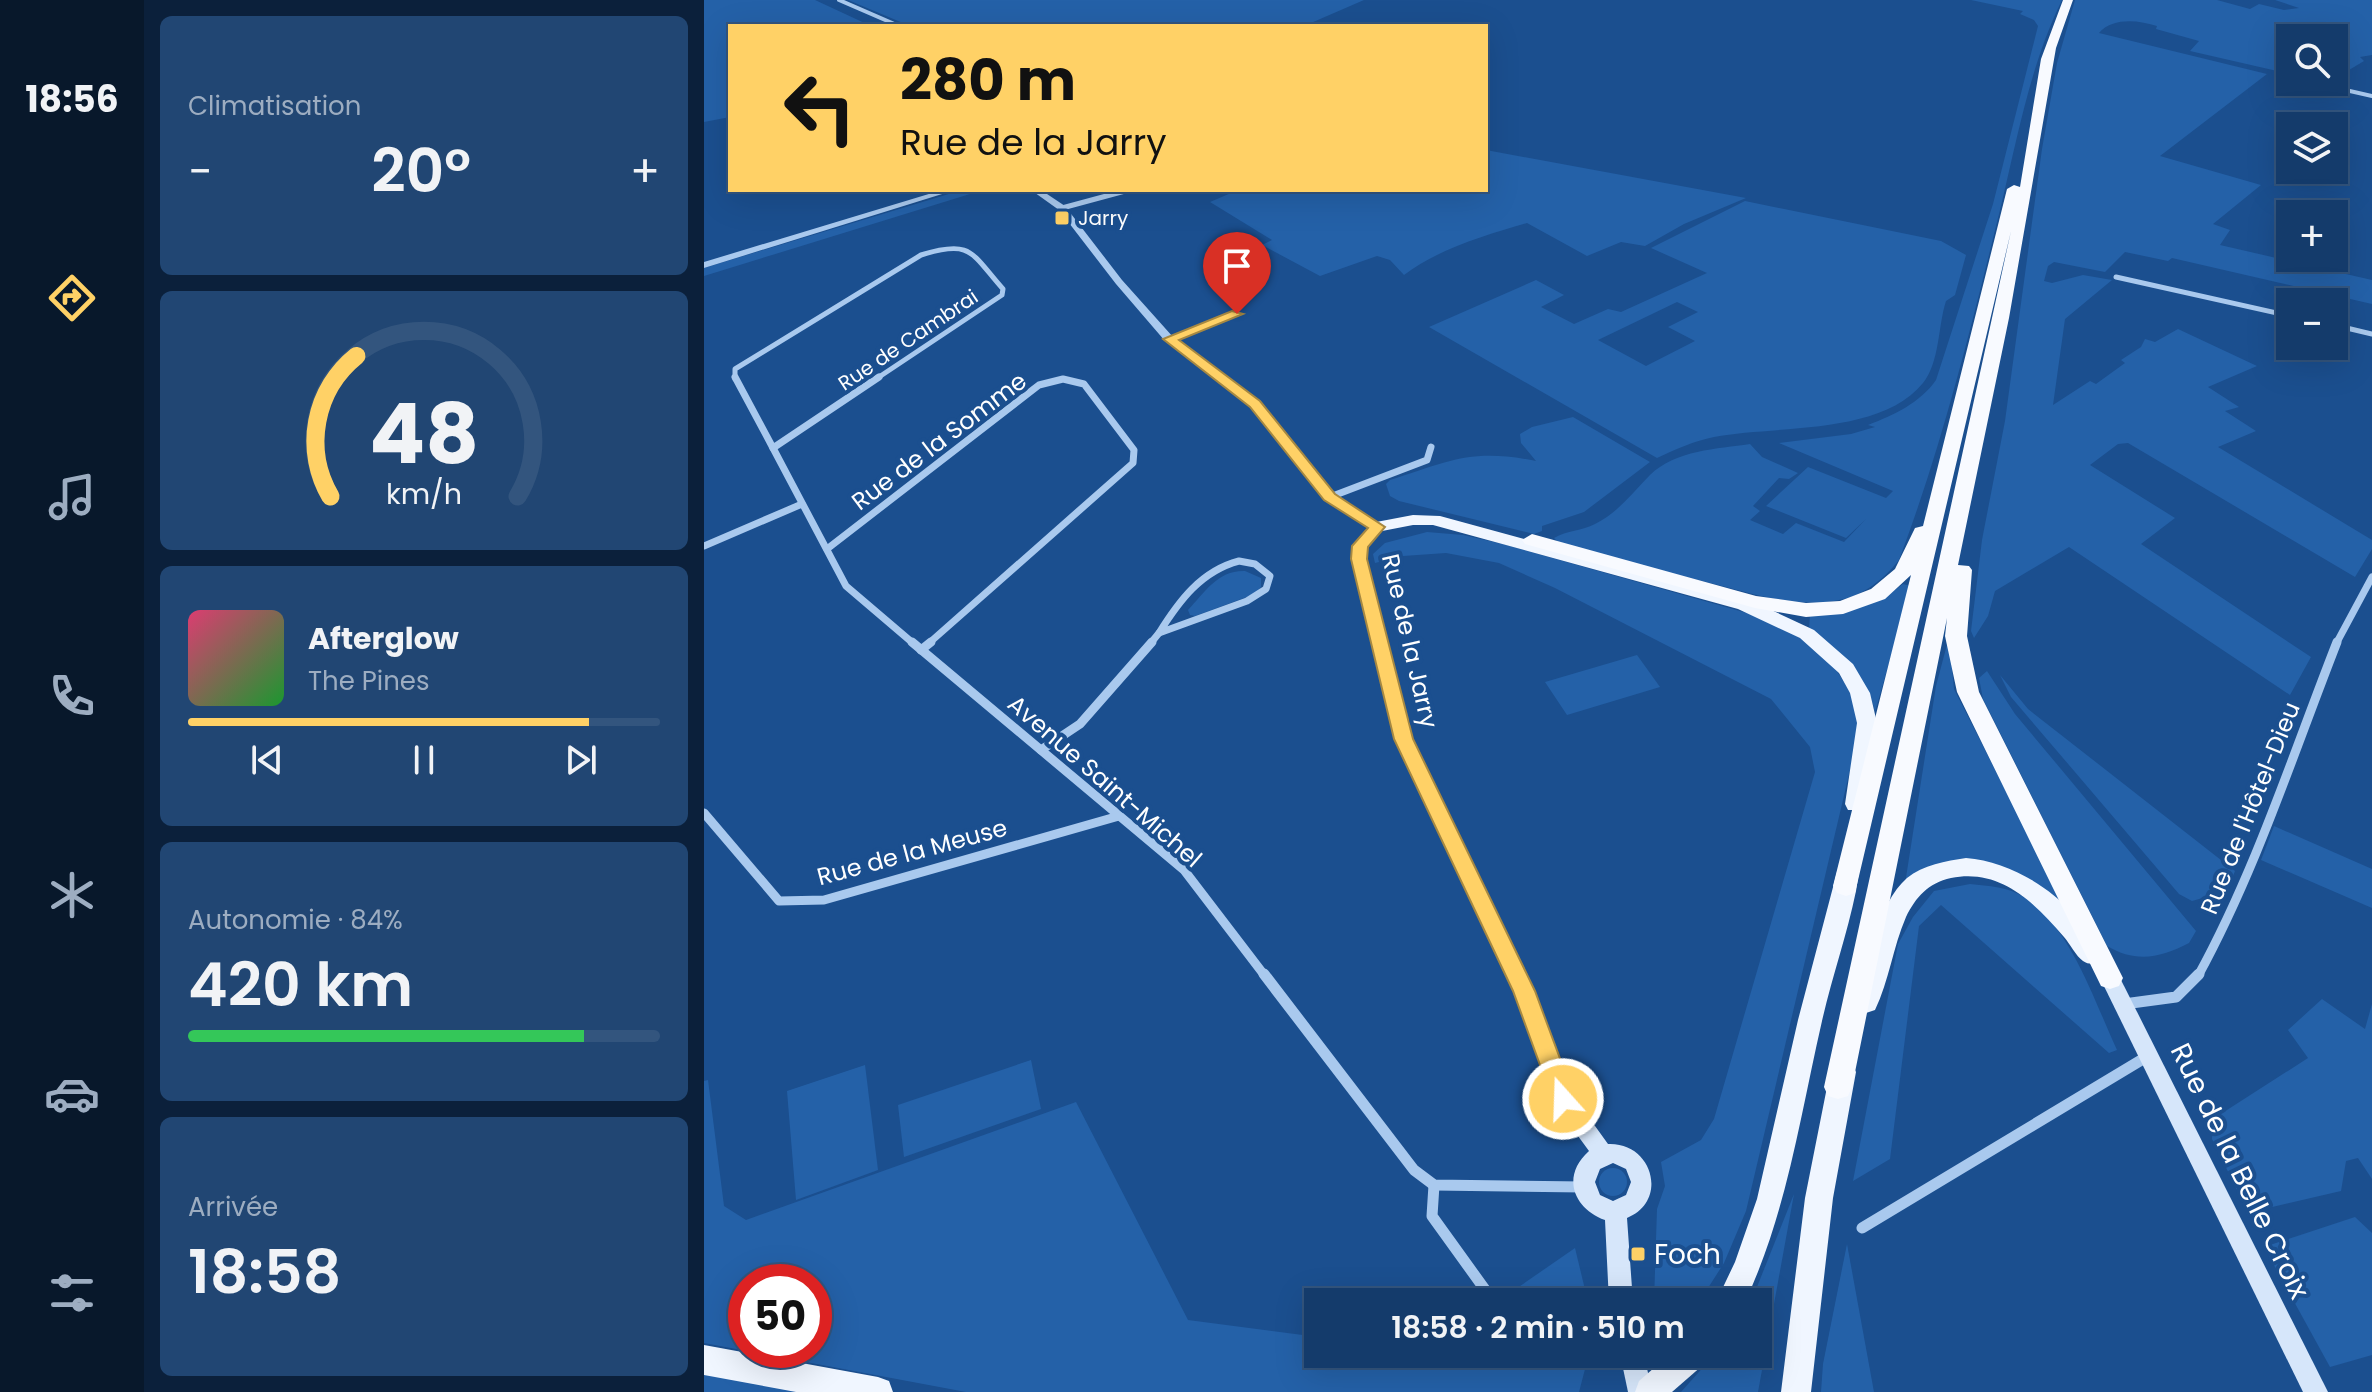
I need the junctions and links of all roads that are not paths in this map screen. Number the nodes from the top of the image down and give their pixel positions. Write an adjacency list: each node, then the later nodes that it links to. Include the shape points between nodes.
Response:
1 (839, 0): 3 (street)
2 (2068, 0): 4 (highway)
3 (894, 24)
4 (2051, 47): 20 (highway, via 2028,192); 21 (highway)
5 (2348, 91): 6 (street)
6 (2372, 96)
7 (944, 192): 11 (street)
8 (1038, 192): 10 (street, Rue de la Jarry)
9 (1121, 192): 10 (street)
10 (1062, 208): 17 (street, Rue de la Jarry)
11 (704, 265)
12 (2116, 277): 13 (street)
13 (2276, 313)
14 (1237, 314): 17 (street)
15 (2348, 328): 16 (street)
16 (2372, 334)
17 (1169, 339): 22 (street, Rue de la Jarry, via 1255,404)
18 (1431, 447): 22 (street, via 1427,460)
19 (773, 448): 19 (street, Rue de Cambrai, via 735,381 735,369 936,249 969,250 1003,289 990,305); 23 (street, Avenue Saint-Michel)
20 (1969, 479): 35 (highway, via 1956,636 1968,692); 38 (highway)
21 (1942, 491): 25 (highway, via 1903,572 1878,594 1843,607 1806,610 1755,602); 34 (highway)
22 (1330, 497): 24 (street, Rue de la Jarry)
23 (802, 504): 26 (street); 27 (street, Avenue Saint-Michel)
24 (1377, 527): 25 (main road, via 1391,518 1434,514); 34 (main road, via 1434,520 1745,605 1807,634 1846,669 1860,693 1867,723); 39 (main road, Rue de la Jarry, via 1360,546 1359,559 1403,739 1524,991 1563,1099)
25 (1532, 540)
26 (704, 546)
27 (827, 549): 30 (street, Avenue Saint-Michel, via 846,586); 30 (street, Rue de la Somme, via 1039,385 1063,379 1084,384 1134,450 1133,463)
28 (2372, 577): 36 (street, Rue de l'Hôtel-Dieu, via 2337,642 2266,828 2196,979 2176,997)
29 (1159, 633): 29 (street, via 1216,566 1259,564 1270,576 1266,589 1247,601); 31 (street, via 1080,724)
30 (921, 650): 31 (street, Avenue Saint-Michel)
31 (1041, 750): 33 (street, Avenue Saint-Michel)
32 (704, 813): 33 (street, Rue de la Meuse, via 779,901 824,900)
33 (1119, 816): 40 (street, Avenue Saint-Michel, via 1184,870 1414,1170)
34 (1846, 886): 46 (main road, via 1810,1020 1775,1189)
35 (2110, 978): 36 (main road, Rue de la Belle Croix); 38 (main road, via 2056,910 2028,886 1972,867 1931,875 1913,886 1893,920)
36 (2123, 1004): 37 (main road, Rue de la Belle Croix)
37 (2148, 1056): 43 (street); 54 (main road, Rue de la Belle Croix)
38 (1838, 1087): 53 (main road)
39 (1604, 1155): 41 (main road, via 1588,1166); 42 (main road, via 1630,1159 1642,1175 1639,1197)
40 (1434, 1185): 41 (street); 44 (street, via 1432,1216)
41 (1584, 1187): 42 (main road, via 1599,1207)
42 (1615, 1210): 45 (main road)
43 (1862, 1228)
44 (1484, 1288)
45 (1620, 1288)
46 (1737, 1288)
47 (704, 1360): 50 (main road)
48 (1635, 1368): 51 (main road)
49 (1677, 1368): 52 (main road)
50 (878, 1392)
51 (1640, 1392)
52 (1650, 1392)
53 (1796, 1392)
54 (2316, 1392)

